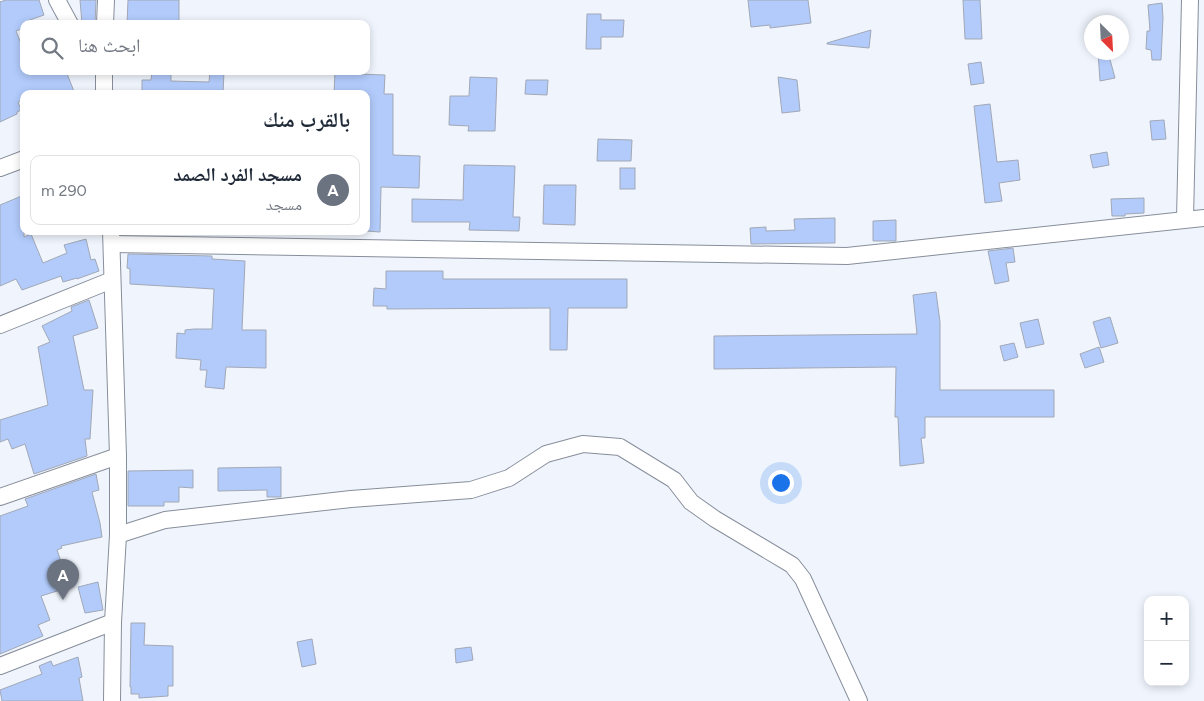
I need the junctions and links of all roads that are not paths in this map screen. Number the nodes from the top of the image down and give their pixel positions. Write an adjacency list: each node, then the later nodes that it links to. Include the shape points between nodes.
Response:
1 (57, 0): 4 (street)
2 (106, 0): 5 (street)
3 (1190, 0): 6 (street)
4 (68, 20)
5 (104, 20)
6 (1197, 39): 10 (street)
7 (20, 160): 8 (street)
8 (0, 168)
9 (1204, 218): 10 (street)
10 (1185, 219): 11 (street, via 847,256)
11 (111, 238): 12 (street)
12 (112, 280): 13 (street); 14 (street)
13 (0, 326)
14 (118, 456): 15 (street); 16 (street)
15 (0, 496)
16 (118, 534): 17 (street); 20 (street, via 165,520 351,498 471,490 508,478 546,454 583,444 620,447 674,480 691,502 715,519 792,565 803,579)
17 (113, 622): 18 (street); 19 (street)
18 (0, 666)
19 (112, 701)
20 (859, 701)

